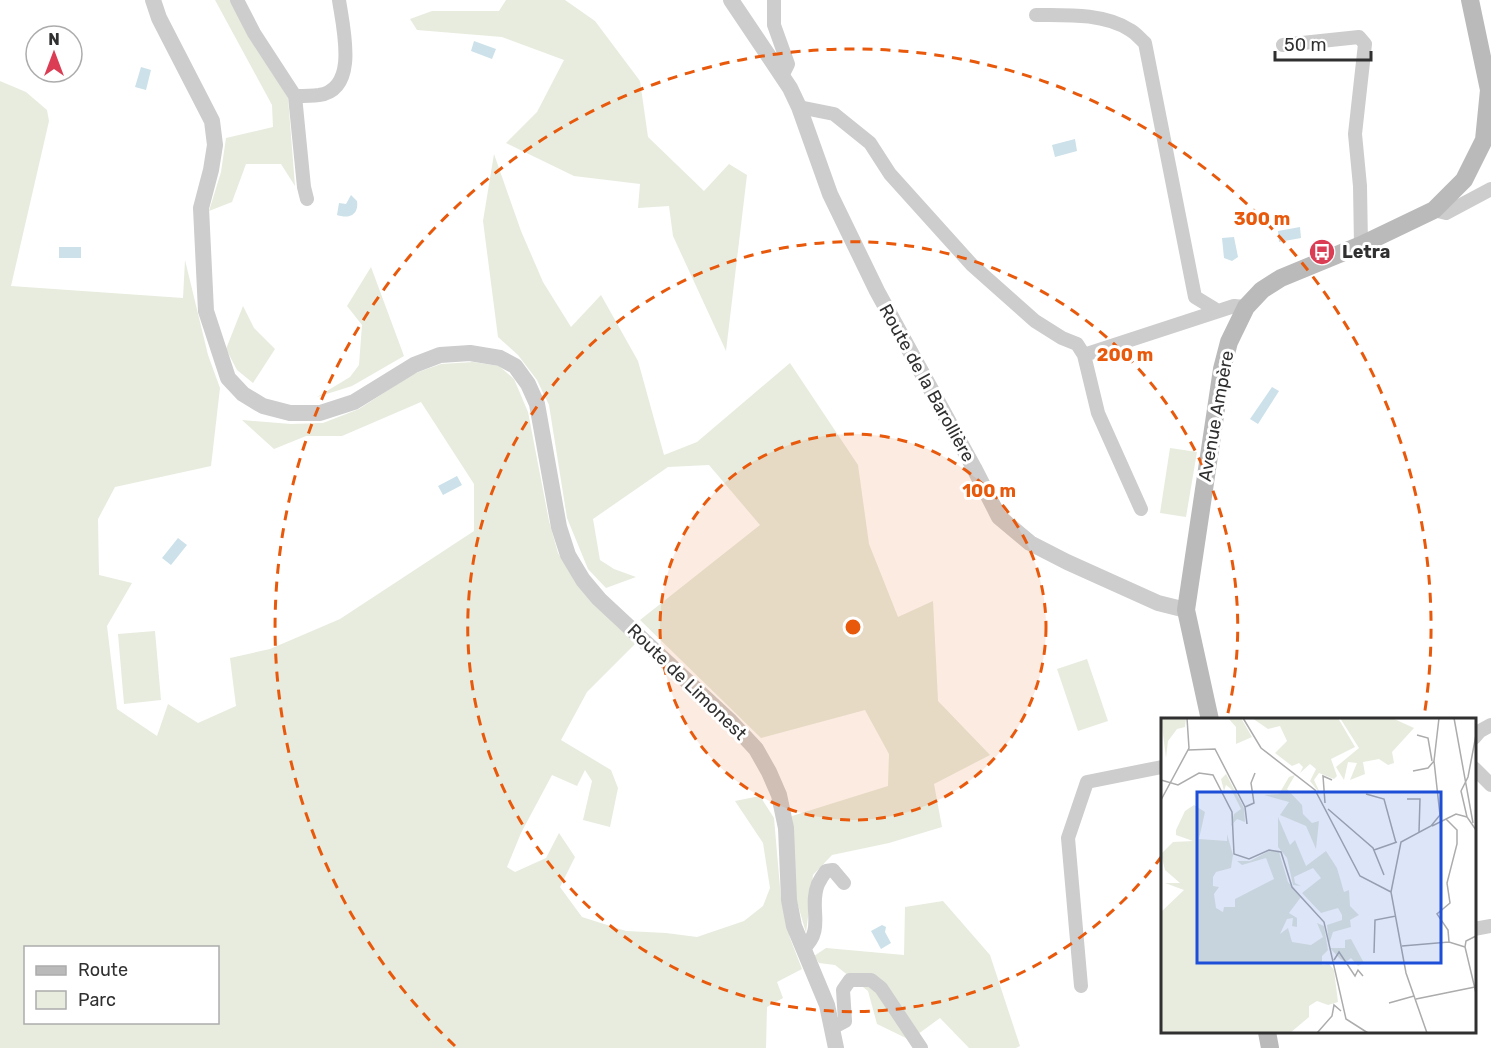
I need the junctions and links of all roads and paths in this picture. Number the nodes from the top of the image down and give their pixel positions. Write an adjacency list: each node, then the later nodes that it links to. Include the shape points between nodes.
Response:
1 (153, 0): 30 (street, Route de Limonest, via 212,121 215,145 201,208 206,311 228,378 243,394 263,406 290,413 320,413 354,402 414,365 440,355 480,354 515,366 537,404 559,527 568,555 583,580 729,720 756,749 769,772 782,806 789,900)
2 (237, 0): 10 (street)
3 (339, 0): 10 (street, via 346,68 338,86 321,95)
4 (731, 0): 9 (street, Route de la Barollière)
5 (774, 0): 9 (street, via 774,25 788,64)
6 (1470, 0): 14 (main road, Avenue Ampère, via 1489,90 1484,140 1464,180)
7 (1036, 15): 17 (street, via 1103,19 1130,30 1144,43 1195,297)
8 (1283, 45): 15 (street, via 1359,37 1365,44 1355,134)
9 (786, 82): 11 (street, Route de la Barollière)
10 (295, 96): 13 (street)
11 (799, 107): 18 (street, via 834,114 870,143 890,174 972,265 1035,321 1077,344); 20 (street, Route de la Barollière, via 830,194 876,291 999,518 1030,543 1067,562 1158,603)
12 (1491, 189): 14 (street, via 1446,213)
13 (308, 199)
14 (1434, 210): 15 (main road, Avenue Ampère)
15 (1361, 245): 16 (main road, Avenue Ampère, via 1281,278)
16 (1246, 307): 17 (street); 20 (main road, Avenue Ampère, via 1229,342 1222,369)
17 (1218, 311): 18 (street)
18 (1084, 356): 19 (street, via 1098,413)
19 (1142, 509)
20 (1186, 610): 21 (main road)
21 (1210, 718)
22 (1491, 725): 23 (street)
23 (1476, 736)
24 (1161, 766): 31 (street, via 1087,782 1068,838)
25 (1476, 770): 26 (street)
26 (1491, 785)
27 (844, 883): 30 (street, via 833,870 826,871 817,885 816,930)
28 (1491, 926): 29 (street)
29 (1476, 929)
30 (803, 949): 32 (street, Route de Limonest, via 827,1005)
31 (1081, 986)
32 (832, 1028): 34 (street, Route de Limonest); 35 (street, via 845,1021 843,990 850,980 871,980)
33 (1267, 1033): 36 (main road)
34 (836, 1048)
35 (921, 1048)
36 (1270, 1048)

